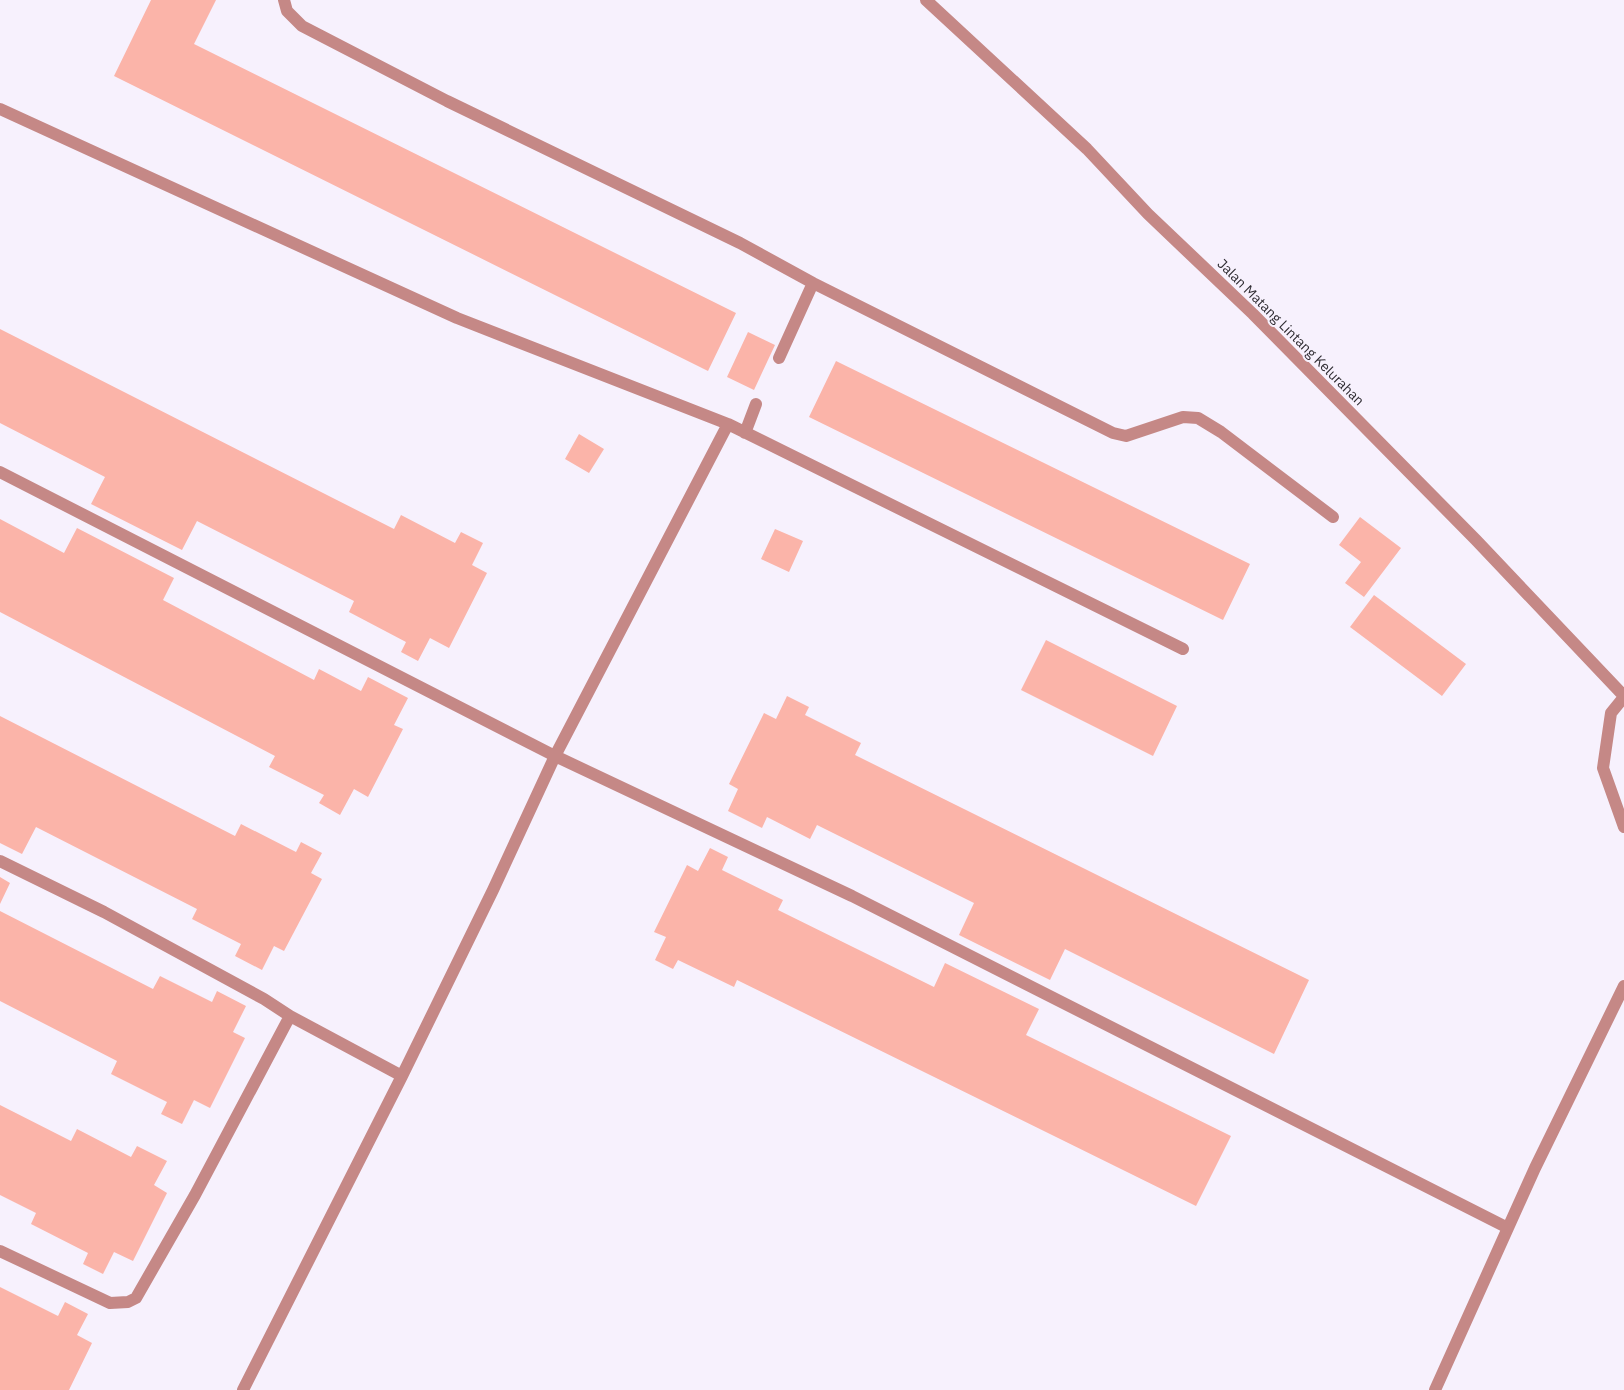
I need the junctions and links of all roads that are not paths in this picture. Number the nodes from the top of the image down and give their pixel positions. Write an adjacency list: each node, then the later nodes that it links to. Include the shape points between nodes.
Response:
1 (284, 0): 4 (lane, via 287,11 302,26 447,101 731,238)
2 (926, 0): 12 (lane, Jalan Matang Lintang Kelurahan, via 1087,149 1148,214 1253,314 1476,540)
3 (0, 109): 7 (lane, via 457,318)
4 (813, 283): 5 (lane); 10 (lane, via 1113,433 1126,436 1183,417 1198,418)
5 (779, 358)
6 (756, 404): 8 (lane)
7 (728, 424): 8 (lane); 13 (lane)
8 (745, 433): 11 (lane)
9 (0, 472): 13 (lane)
10 (1333, 517)
11 (1183, 649)
12 (1624, 696): 14 (lane, via 1611,713 1603,768)
13 (555, 756): 18 (lane); 19 (lane, via 852,896)
14 (1624, 827)
15 (0, 861): 17 (lane, via 104,912)
16 (1624, 986): 19 (lane)
17 (290, 1016): 18 (lane); 20 (lane, via 136,1298 110,1303)
18 (402, 1076): 21 (lane)
19 (1508, 1228): 22 (lane)
20 (0, 1251)
21 (243, 1390)
22 (1435, 1390)

